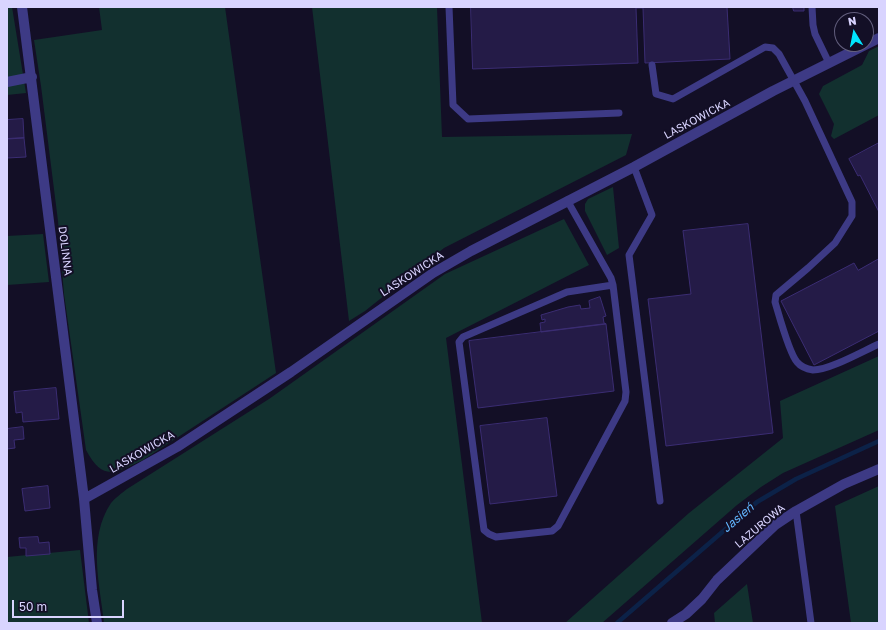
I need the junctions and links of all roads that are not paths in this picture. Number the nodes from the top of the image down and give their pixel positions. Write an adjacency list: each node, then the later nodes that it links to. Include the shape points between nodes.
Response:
1 (22, 7): 7 (street, DOLINNA)
2 (449, 7): 10 (lane, via 453,106 468,119)
3 (812, 7): 5 (lane, via 815,34)
4 (879, 38): 5 (street, LASKOWICKA)
5 (829, 63): 8 (street, LASKOWICKA)
6 (652, 65): 8 (lane, via 656,94 673,99 765,47 773,48 779,54)
7 (32, 76): 9 (street); 16 (street, DOLINNA)
8 (794, 81): 11 (street, LASKOWICKA); 14 (lane, via 852,202 852,216 835,243 776,295 775,302 792,352 802,367 813,370 827,367)
9 (7, 82)
10 (619, 113)
11 (634, 167): 12 (street, LASKOWICKA); 17 (lane, via 652,215 629,255)
12 (568, 200): 13 (lane); 16 (street, LASKOWICKA, via 432,273 291,372 177,447)
13 (613, 284): 13 (lane, via 625,401 558,526 552,531 496,537 489,534 484,530 459,342 463,337 567,292)
14 (879, 344)
15 (879, 469): 18 (street, LAZUROWA, via 844,484)
16 (84, 499): 19 (street)
17 (660, 501)
18 (796, 511): 20 (street, LAZUROWA, via 755,543 716,580 702,599); 21 (lane)
19 (96, 623)
20 (672, 623)
21 (811, 623)

